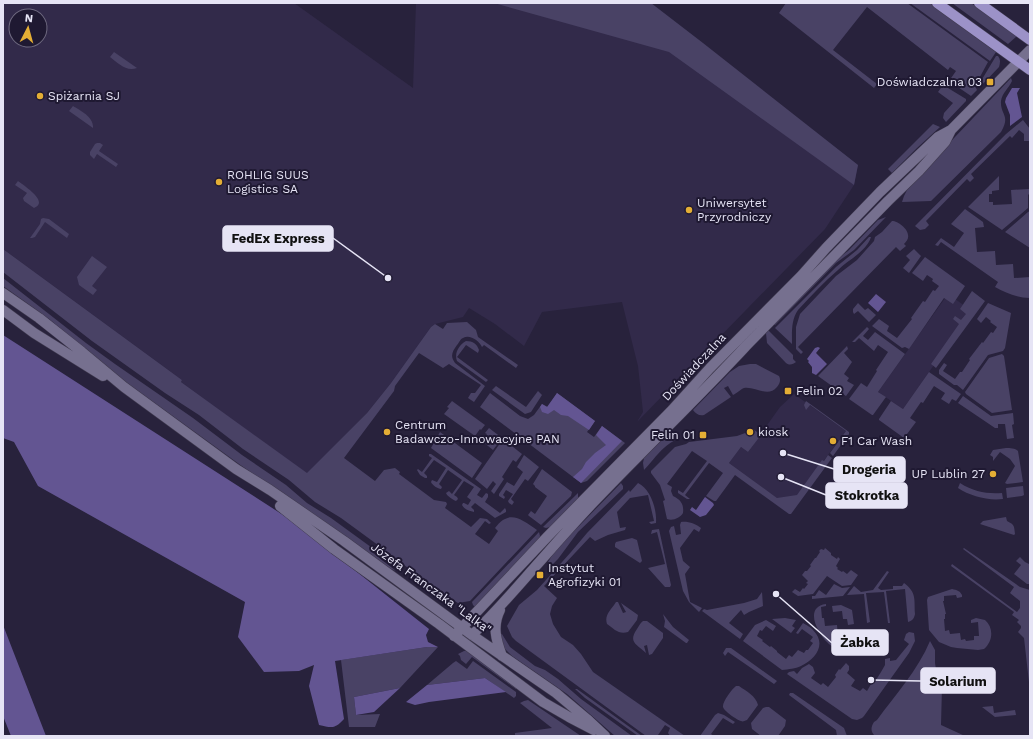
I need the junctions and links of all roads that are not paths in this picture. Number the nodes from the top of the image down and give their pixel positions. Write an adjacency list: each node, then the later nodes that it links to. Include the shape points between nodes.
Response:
1 (937, 3): 5 (main road)
2 (979, 3): 3 (main road)
3 (1030, 40)
4 (1030, 50): 5 (street, Doświadczalna)
5 (1018, 61): 6 (main road); 7 (street, Doświadczalna)
6 (1030, 70)
7 (951, 130): 12 (street, Doświadczalna, via 946,142 919,171 592,503); 13 (street, Doświadczalna, via 938,137 880,192)
8 (3, 293): 10 (street, Józefa Franczaka "Lalka", via 64,337)
9 (3, 310): 10 (street, Józefa Franczaka "Lalka", via 34,333)
10 (124, 387): 11 (street, Józefa Franczaka "Lalka")
11 (236, 469): 13 (street, Józefa Franczaka "Lalka", via 344,541); 15 (street, Józefa Franczaka "Lalka", via 334,549)
12 (503, 603): 14 (street, Doświadczalna); 16 (street, via 495,626)
13 (462, 627): 14 (street, Józefa Franczaka "Lalka"); 15 (street, Doświadczalna)
14 (472, 635): 15 (street); 16 (street, Józefa Franczaka "Lalka")
15 (454, 636): 17 (street, Józefa Franczaka "Lalka", via 544,702)
16 (502, 656): 17 (street, Józefa Franczaka "Lalka", via 556,693)
17 (605, 736)

